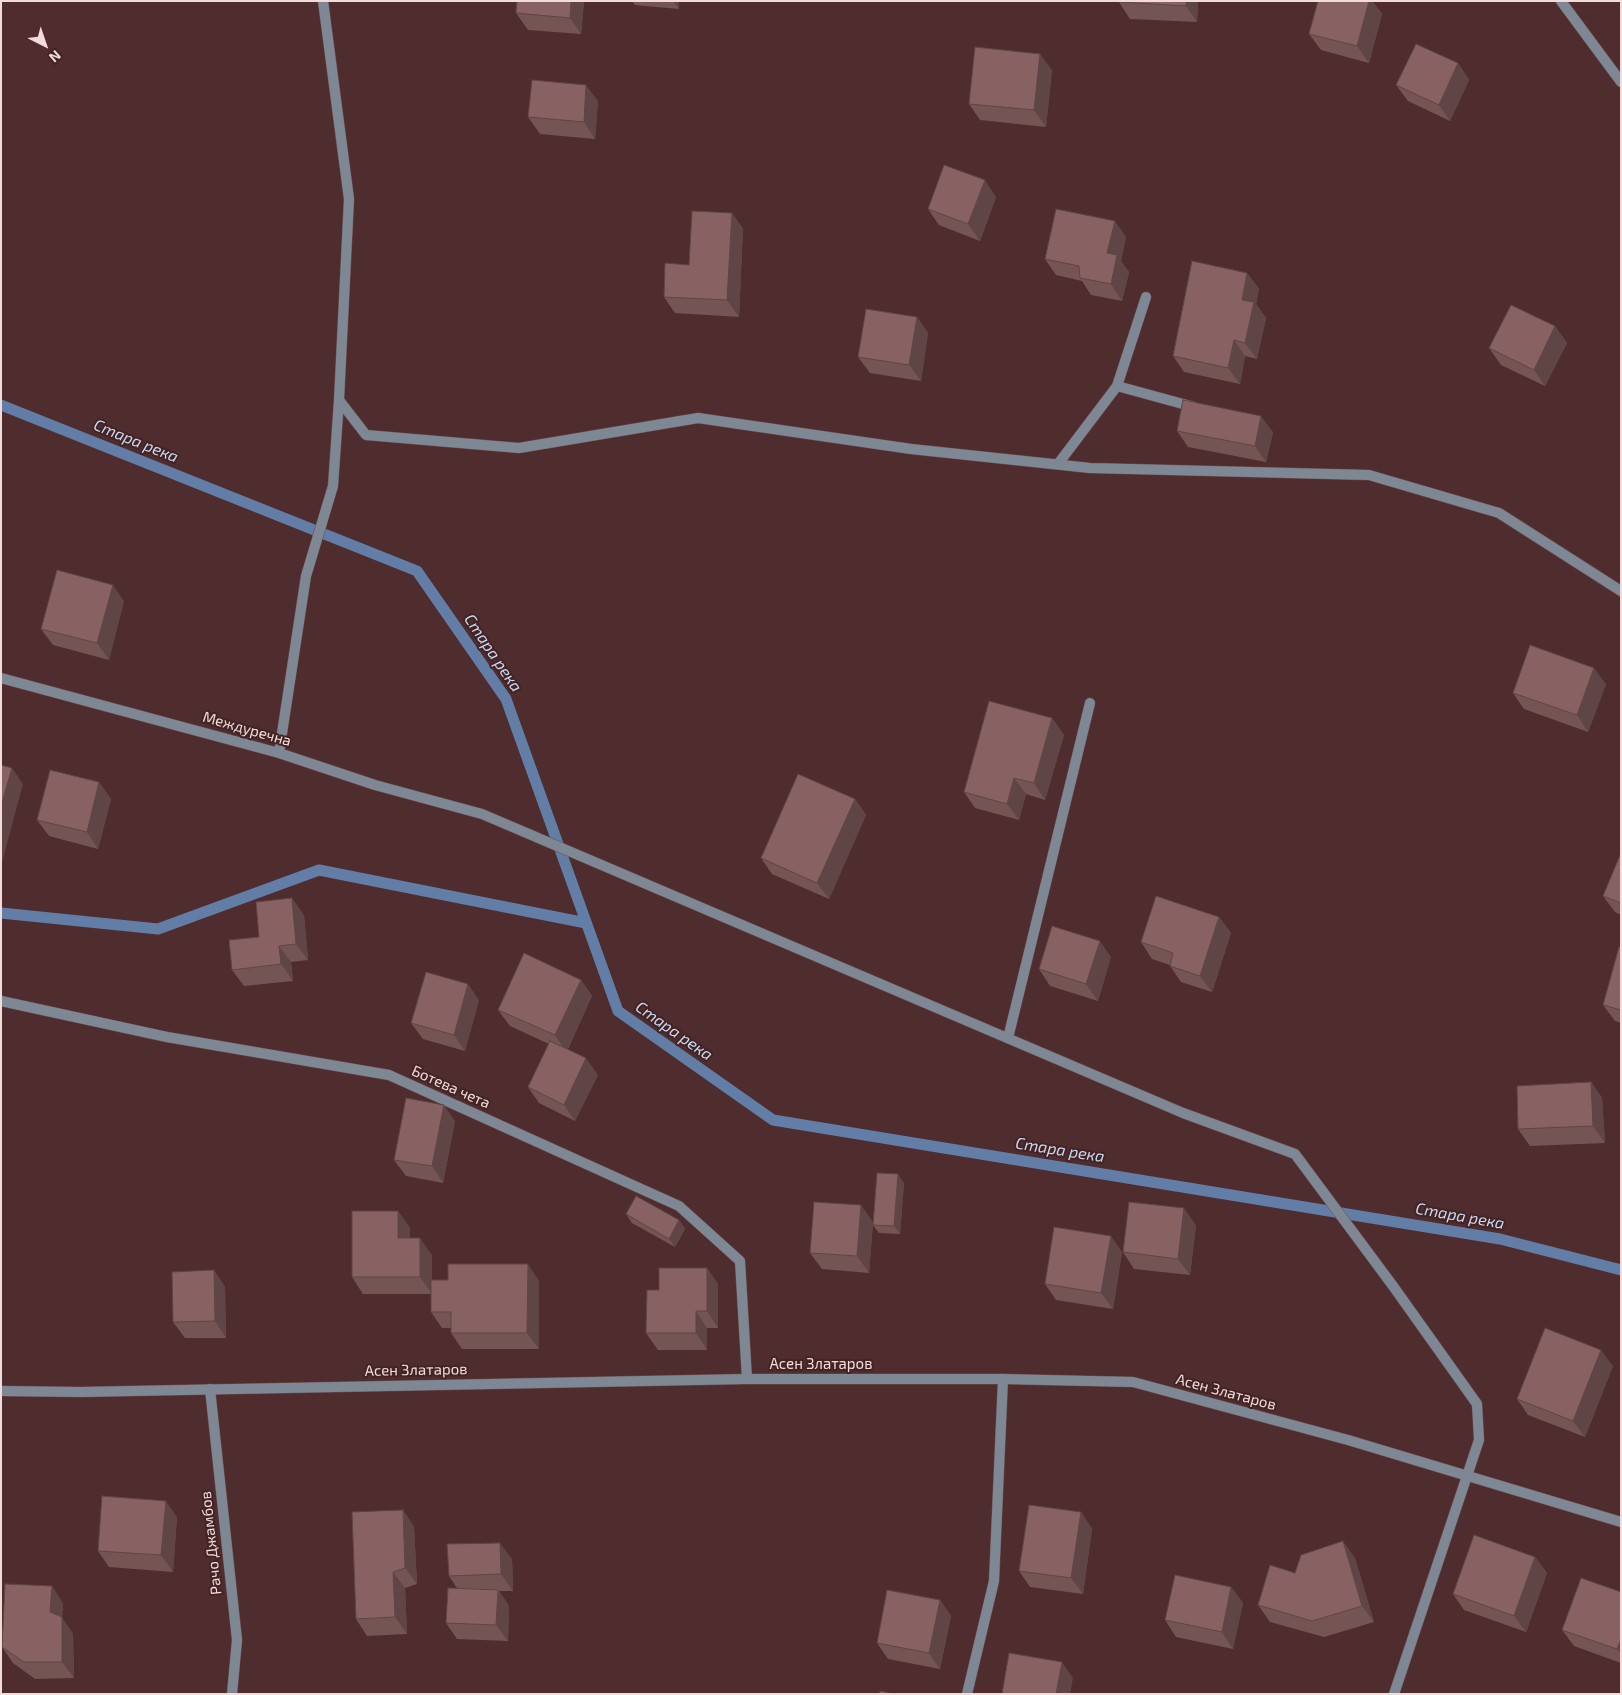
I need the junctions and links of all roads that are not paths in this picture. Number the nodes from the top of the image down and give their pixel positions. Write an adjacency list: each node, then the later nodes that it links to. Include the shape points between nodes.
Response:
1 (323, 1): 6 (street, via 349,199)
2 (1561, 1): 3 (street)
3 (1621, 82)
4 (1146, 297): 5 (street)
5 (1116, 386): 7 (street); 8 (street)
6 (339, 400): 8 (street, via 366,436 519,448 698,418 911,450); 12 (street, via 333,486 306,576)
7 (1204, 410)
8 (1058, 464): 9 (street, via 1090,468 1369,475 1500,513)
9 (1621, 591)
10 (1, 678): 12 (street, Междуречна)
11 (1090, 703): 14 (street)
12 (279, 753): 14 (street, Междуречна, via 375,785 482,814)
13 (1, 1002): 15 (street, Ботева чета, via 167,1037 389,1075 679,1206 740,1261)
14 (1008, 1038): 19 (street, Междуречна, via 1183,1113 1296,1154 1477,1404 1478,1440)
15 (748, 1379): 16 (street, Асен Златаров); 17 (street, Асен Златаров)
16 (1004, 1379): 19 (street, Асен Златаров, via 1133,1382); 22 (street, via 994,1581)
17 (210, 1390): 18 (street, Асен Златаров); 21 (street, Рачо Джамбов, via 237,1640)
18 (1, 1391)
19 (1467, 1476): 20 (street, Асен Златаров); 23 (street)
20 (1621, 1522)
21 (232, 1694)
22 (967, 1694)
23 (1394, 1694)

